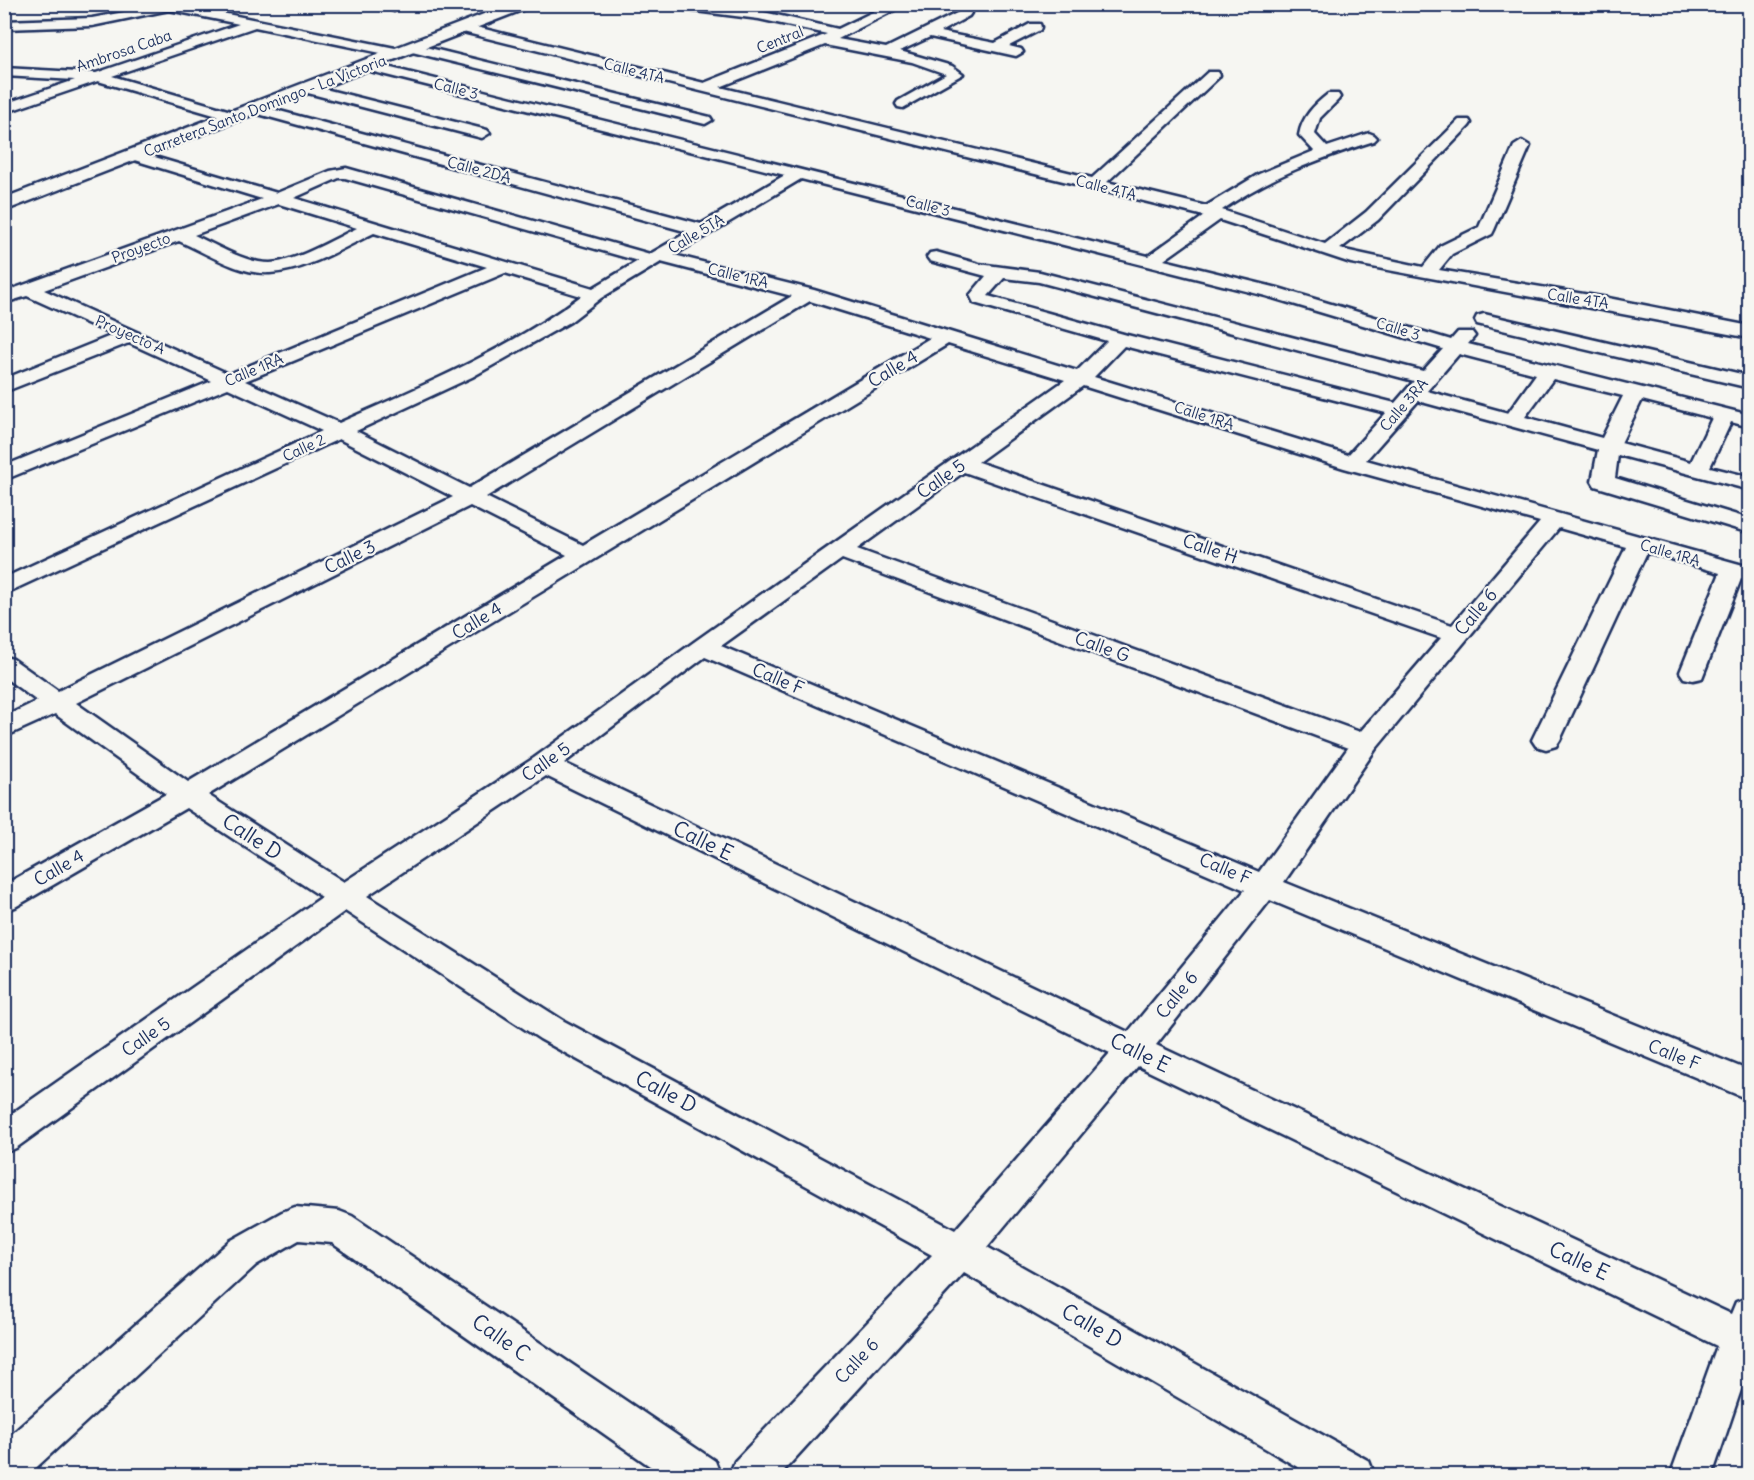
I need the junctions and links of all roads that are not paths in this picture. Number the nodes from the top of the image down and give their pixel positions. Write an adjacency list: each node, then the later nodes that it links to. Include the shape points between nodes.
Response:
1 (525, 4): 9 (main road, Carretera Santo Domingo - La Victoria)
2 (671, 4): 10 (street, via 759,15)
3 (900, 4): 10 (street, Central)
4 (161, 6): 6 (street); 7 (street, via 92,22)
5 (965, 13): 11 (street)
6 (254, 24): 14 (street); 20 (street, Ambrosa Caba)
7 (4, 25)
8 (1035, 27): 13 (street)
9 (465, 28): 14 (main road, Carretera Santo Domingo - La Victoria); 22 (street, Calle 4TA)
10 (838, 33): 12 (street, Central)
11 (928, 33): 13 (street); 16 (street)
12 (824, 41): 16 (street); 22 (street, Central)
13 (996, 48): 15 (street)
14 (406, 51): 17 (main road, Carretera Santo Domingo - La Victoria); 29 (street)
15 (1016, 52)
16 (885, 53): 25 (street, via 951,69 956,74)
17 (367, 66): 21 (main road, Carretera Santo Domingo - La Victoria); 33 (street, Calle 3)
18 (4, 72): 20 (street)
19 (1213, 75): 38 (street)
20 (99, 77): 26 (street, Ambrosa Caba); 28 (street)
21 (309, 88): 27 (main road, Carretera Santo Domingo - La Victoria); 31 (street)
22 (704, 88): 24 (street, Calle 4TA)
23 (1333, 97): 35 (street, via 1307,124 1307,135)
24 (749, 99): 29 (street); 38 (street, Calle 4TA)
25 (903, 104)
26 (4, 109)
27 (256, 109): 28 (main road, Carretera Santo Domingo - La Victoria); 43 (street, Calle 2DA)
28 (236, 117): 36 (main road, Carretera Santo Domingo - La Victoria)
29 (705, 120): 33 (street)
30 (1464, 123): 45 (street, via 1372,216)
31 (482, 133)
32 (1369, 138): 35 (street)
33 (663, 140): 37 (street, Calle 3)
34 (1522, 146): 51 (street, via 1486,230 1446,250)
35 (1324, 152): 41 (street, via 1234,192)
36 (136, 156): 39 (street); 40 (main road, Carretera Santo Domingo - La Victoria)
37 (798, 174): 43 (street, Calle 5TA); 48 (street, Calle 3)
38 (1094, 185): 41 (street, Calle 4TA)
39 (278, 199): 42 (street); 44 (street, Proyecto); 47 (street, Proyecto, via 336,174 353,173)
40 (4, 206)
41 (1213, 213): 45 (street, Calle 4TA); 48 (street)
42 (373, 227): 44 (street, via 270,268 250,264); 49 (street)
43 (702, 230): 47 (street, Calle 5TA)
44 (178, 234): 53 (street, Proyecto)
45 (1328, 250): 51 (street, Calle 4TA)
46 (936, 257): 50 (street)
47 (655, 258): 54 (street, Calle 5TA); 55 (street, Calle 1RA)
48 (1150, 262): 62 (street, Calle 3, via 1312,303)
49 (503, 267): 54 (street); 65 (street, Calle 1RA)
50 (999, 272): 61 (street, via 979,295 980,299); 68 (street, via 1040,277)
51 (1427, 273): 52 (street, Calle 4TA)
52 (1508, 288): 57 (street, Calle 3RA); 58 (street, Calle 4TA)
53 (29, 290): 56 (street, Proyecto); 59 (street, Proyecto A)
54 (595, 294): 74 (street, Calle 2, via 563,318 465,373)
55 (808, 294): 60 (street, Calle 1RA); 81 (street, Calle 3)
56 (4, 298)
57 (1484, 320): 62 (street, Calle 3RA); 66 (street)
58 (1749, 332)
59 (131, 335): 65 (street, Proyecto A); 67 (street)
60 (946, 336): 64 (street, Calle 1RA); 86 (street, Calle 4)
61 (1120, 339): 64 (street, Calle 5); 70 (street)
62 (1454, 347): 63 (street, Calle 3); 68 (street, Calle 3RA)
63 (1548, 372): 69 (street, Calle 3); 72 (street)
64 (1083, 377): 76 (street, Calle 1RA); 77 (street, Calle 5)
65 (230, 380): 74 (street, Proyecto A); 79 (street, Calle 1RA)
66 (1749, 382)
67 (4, 386)
68 (1421, 386): 70 (street, Calle 3RA); 72 (street)
69 (1635, 393): 71 (street, Calle 3); 75 (street)
70 (1399, 410): 76 (street, Calle 3RA)
71 (1724, 415): 73 (street, Calle 3); 78 (street)
72 (1513, 420): 75 (street)
73 (1749, 421)
74 (339, 431): 81 (street, Proyecto A); 88 (street, Calle 2)
75 (1609, 446): 78 (street); 83 (street, via 1603,471 1607,484)
76 (1353, 463): 82 (street, Calle 1RA)
77 (963, 464): 85 (street, Calle 5); 89 (street, Calle H)
78 (1698, 470): 80 (street)
79 (4, 474)
80 (1749, 484)
81 (469, 498): 86 (street, Proyecto A); 93 (street, Calle 3)
82 (1554, 520): 84 (street, Calle 1RA); 89 (street, Calle 6)
83 (1749, 526)
84 (1639, 544): 87 (street, Calle 1RA); 95 (street)
85 (839, 550): 90 (street, Calle 5); 96 (street, Calle G)
86 (586, 556): 98 (street, Calle 4)
87 (1741, 572): 92 (street)
88 (4, 587)
89 (1457, 635): 96 (street, Calle 6)
90 (703, 647): 97 (street, Calle 5); 99 (street, Calle F)
91 (4, 664): 93 (street, Calle D)
92 (1693, 672)
93 (56, 703): 94 (street, Calle 3); 98 (street, Calle D)
94 (4, 728)
95 (1546, 740)
96 (1365, 744): 99 (street, Calle 6)
97 (544, 764): 100 (street, Calle 5); 102 (street, Calle E)
98 (187, 795): 100 (street, Calle D); 101 (street, Calle 4)
99 (1265, 886): 102 (street, Calle 6); 103 (street, Calle F)
100 (345, 896): 104 (street, Calle 5); 105 (street, Calle D, via 552,1030)
101 (4, 899)
102 (1133, 1049): 105 (street, Calle 6); 106 (street, Calle E)
103 (1749, 1086)
104 (4, 1138)
105 (960, 1251): 109 (street, Calle 6); 110 (street, Calle D)
106 (1744, 1326): 111 (street)
107 (16, 1469): 108 (street, Calle C, via 243,1253 295,1223 339,1227)
108 (700, 1476)
109 (750, 1476)
110 (1354, 1476)
111 (1691, 1476)

